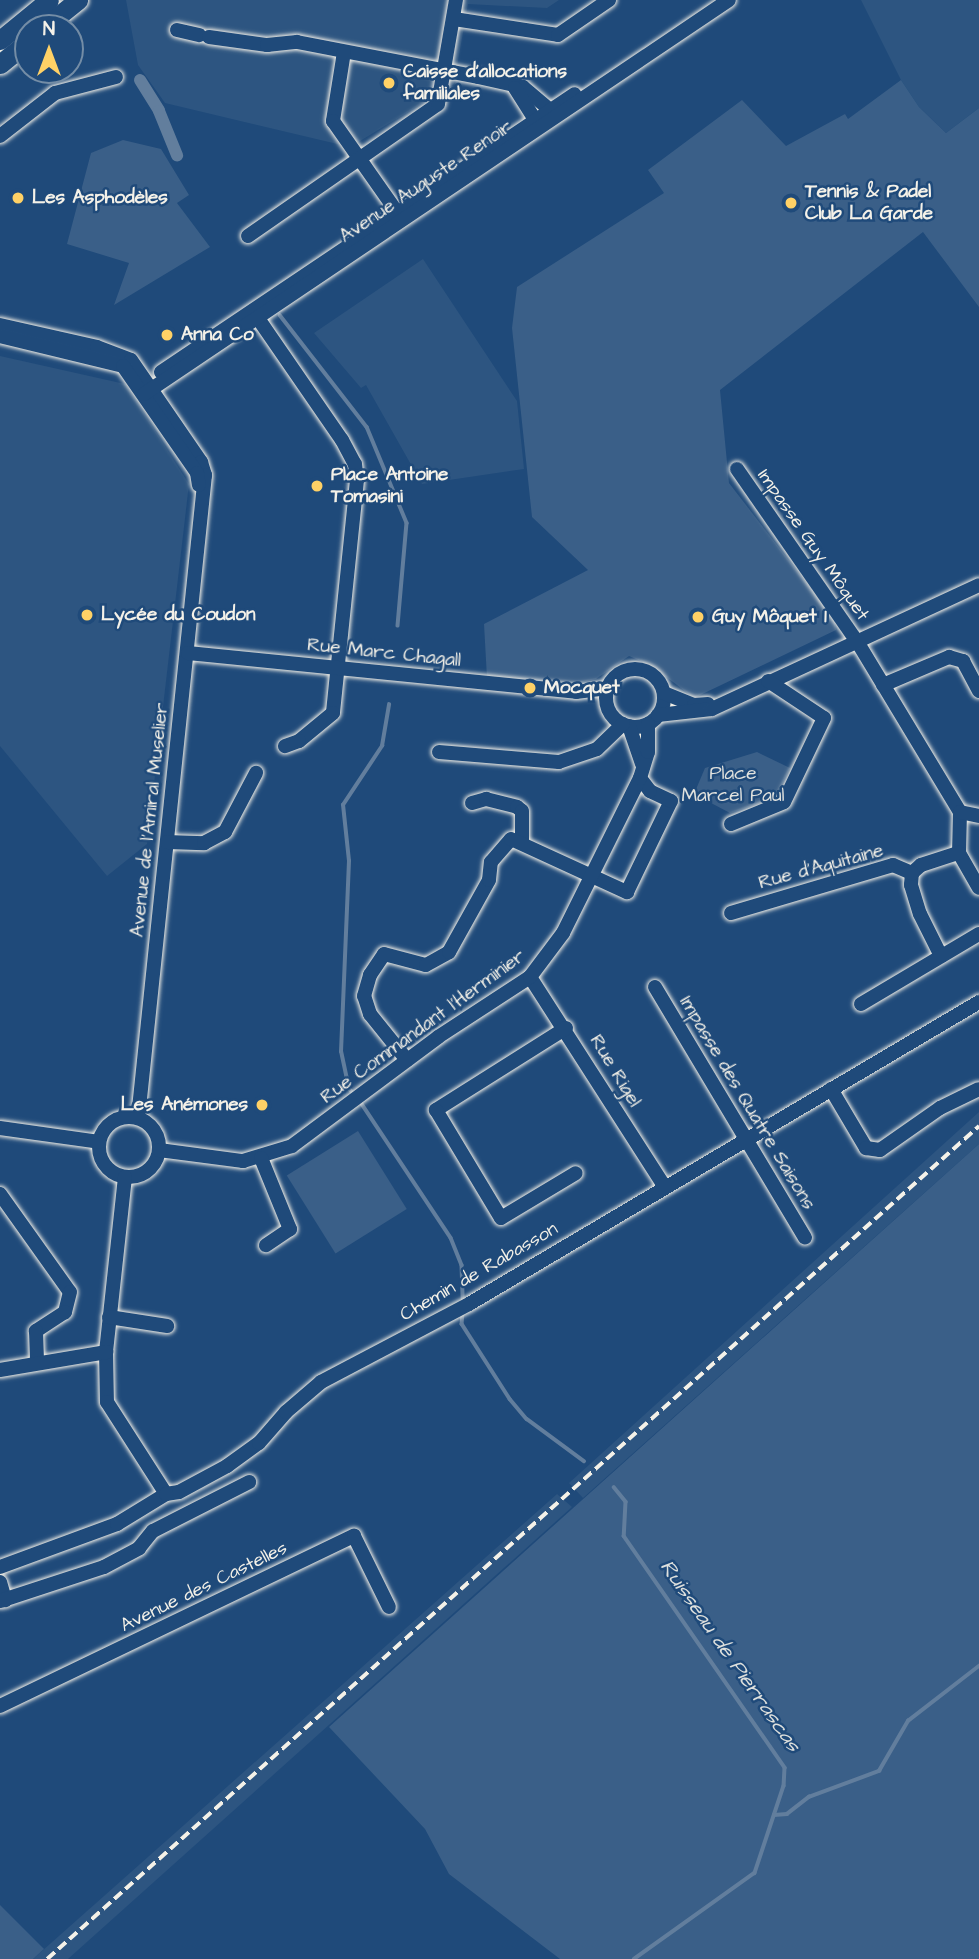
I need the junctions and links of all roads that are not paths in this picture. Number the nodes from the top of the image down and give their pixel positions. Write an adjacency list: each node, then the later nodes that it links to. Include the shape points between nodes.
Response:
1 (49, 0): 10 (main road)
2 (78, 0): 7 (main road)
3 (456, 0): 8 (street)
4 (610, 0): 8 (street, via 558,34)
5 (714, 0): 17 (street, Avenue Auguste Renoir)
6 (729, 0): 17 (street, Avenue Auguste Renoir)
7 (60, 14)
8 (454, 19): 14 (street)
9 (177, 30): 12 (street, via 267,45 297,42)
10 (0, 40)
11 (14, 52): 13 (main road)
12 (344, 52): 14 (street); 20 (street, via 331,114)
13 (0, 64)
14 (445, 71): 16 (street); 20 (street, via 438,104)
15 (116, 76): 19 (street, via 55,93)
16 (511, 85): 17 (street, via 523,87); 18 (street, via 526,99)
17 (554, 113): 18 (street, Avenue Auguste Renoir)
18 (538, 123): 21 (street, Avenue Auguste Renoir)
19 (0, 136)
20 (359, 160): 21 (street); 22 (street)
21 (400, 217): 23 (street, Avenue Auguste Renoir)
22 (248, 236)
23 (256, 315): 26 (street, Avenue Auguste Renoir); 31 (street, via 355,464)
24 (0, 326): 26 (street, via 120,354)
25 (0, 336): 26 (street, via 113,362)
26 (146, 387): 30 (street, Avenue de l'Amiral Muselier, via 203,468 206,489)
27 (737, 469): 29 (street, Impasse Guy Môquet)
28 (979, 585): 29 (street)
29 (858, 643): 32 (street); 33 (street, Impasse Guy Môquet)
30 (188, 653): 31 (street, Rue Marc Chagall); 51 (street, Avenue de l'Amiral Muselier)
31 (339, 667): 36 (street, Rue Marc Chagall); 42 (street, via 333,713 299,741)
32 (768, 681): 38 (street); 49 (street, via 824,718 784,802)
33 (883, 685): 35 (street, via 949,657 963,661); 47 (street, Impasse Guy Môquet)
34 (608, 688): 36 (street, Rue Marc Chagall); 37 (street, via 618,674 634,669 650,673); 39 (street)
35 (979, 691)
36 (576, 692): 39 (street, Rue Marc Chagall)
37 (664, 693): 38 (street, via 694,705); 40 (street)
38 (720, 703): 40 (street, via 693,715)
39 (607, 704): 41 (street)
40 (653, 720): 41 (street); 45 (street, Rue Commandant l'Herminier)
41 (626, 725): 43 (street, via 597,749 559,762); 45 (street)
42 (285, 746)
43 (439, 752)
44 (256, 773): 51 (street, via 225,832 204,843)
45 (642, 773): 54 (street, Rue Commandant l'Herminier); 54 (street, via 650,791 671,801 627,892)
46 (472, 803): 50 (street, via 486,799 517,807 522,811)
47 (960, 812): 48 (street); 52 (street)
48 (979, 816)
49 (731, 824)
50 (522, 841): 54 (street); 64 (street, via 511,839 500,847 491,862 489,880 449,952 426,965 384,954 369,975 364,996 370,1014)
51 (167, 842): 67 (street, Avenue de l'Amiral Muselier)
52 (959, 853): 53 (street, Rue d'Aquitaine, via 921,865); 55 (street)
53 (912, 873): 56 (street, Rue d'Aquitaine, via 893,865); 58 (street, via 920,914)
54 (591, 875): 59 (street, Rue Commandant l'Herminier, via 563,933)
55 (979, 888)
56 (731, 913)
57 (979, 934): 58 (street)
58 (941, 956): 62 (street)
59 (530, 977): 63 (street, Rue Rigel); 64 (street, Rue Commandant l'Herminier)
60 (655, 987): 69 (street, Impasse des Quatre Saisons)
61 (979, 1002): 65 (street, Chemin de Rabasson)
62 (862, 1004)
63 (566, 1028): 73 (street, via 436,1110 501,1218); 75 (street, Rue Rigel)
64 (407, 1060): 72 (street, Rue Commandant l'Herminier, via 292,1146)
65 (831, 1088): 66 (street, via 866,1148 880,1150 940,1108); 69 (street, Chemin de Rabasson)
66 (979, 1089)
67 (138, 1118): 70 (street, via 113,1122); 71 (street, via 152,1127)
68 (0, 1128): 70 (street)
69 (747, 1137): 75 (street, Chemin de Rabasson); 77 (street, Impasse des Quatre Saisons)
70 (99, 1142): 74 (street, via 105,1165)
71 (159, 1150): 72 (street, Rue Commandant l'Herminier, via 223,1160); 74 (street, via 144,1173)
72 (261, 1158): 78 (street, via 290,1229)
73 (576, 1173)
74 (125, 1177): 79 (street)
75 (665, 1187): 85 (street, Chemin de Rabasson, via 452,1312 321,1382 259,1443 227,1466 179,1492)
76 (0, 1194): 82 (street, via 70,1292 65,1312 36,1331)
77 (805, 1238)
78 (266, 1245)
79 (109, 1317): 80 (street); 81 (street)
80 (167, 1326)
81 (106, 1352): 82 (street); 85 (street, via 107,1402)
82 (37, 1363): 83 (street)
83 (0, 1370)
84 (249, 1482): 88 (street, via 153,1531 139,1548 104,1567)
85 (166, 1494): 86 (street, Chemin de Rabasson, via 117,1524)
86 (0, 1567)
87 (0, 1581): 88 (street)
88 (3, 1600)
89 (389, 1607): 90 (street, Avenue des Castelles, via 354,1536)
90 (0, 1706)

